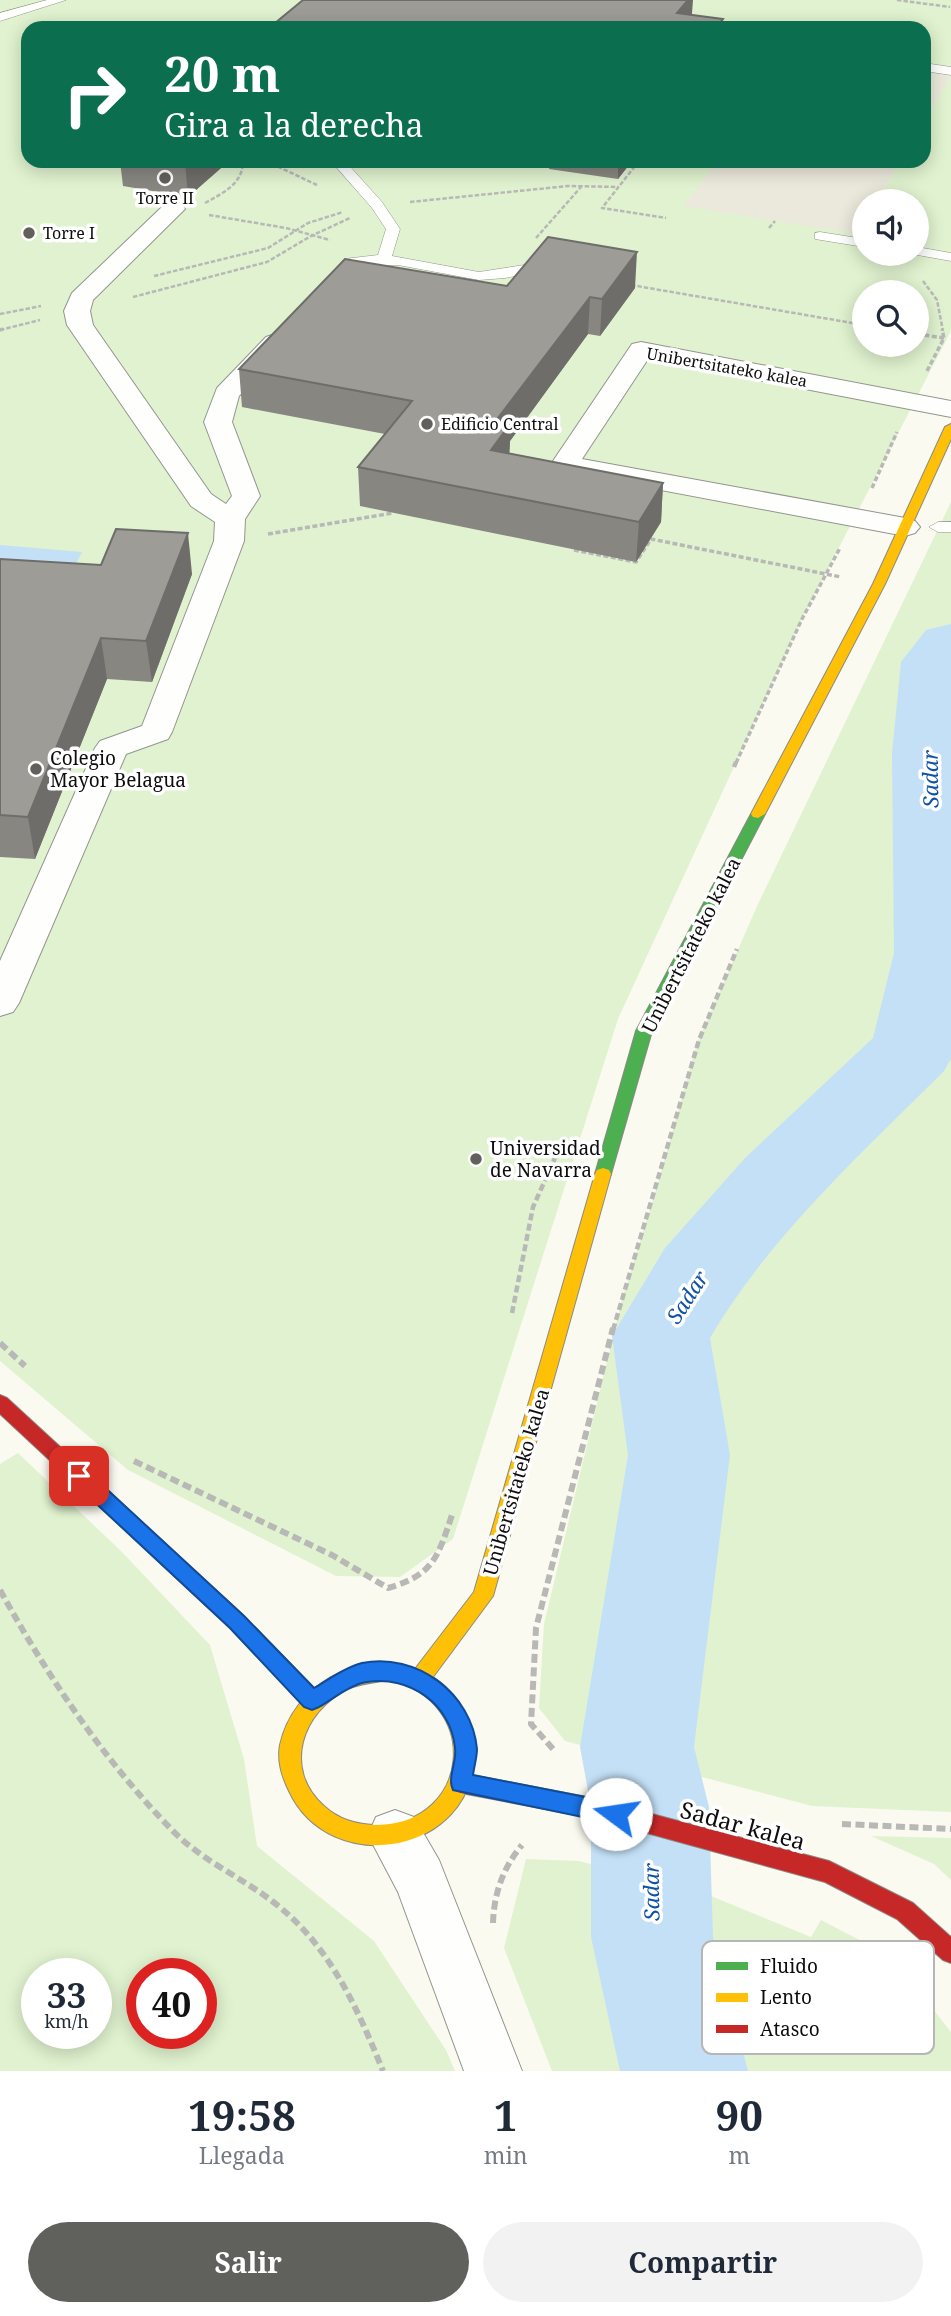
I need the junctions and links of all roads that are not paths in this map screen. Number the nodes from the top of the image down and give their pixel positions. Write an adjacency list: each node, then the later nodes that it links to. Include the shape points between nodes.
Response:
1 (60, 0): 2 (lane)
2 (44, 5): 3 (lane); 4 (lane)
3 (68, 11)
4 (0, 17)
5 (931, 68): 6 (lane)
6 (951, 71)
7 (344, 168): 13 (lane, via 393,229)
8 (173, 209): 21 (street, via 79,304 79,325 201,500)
9 (820, 236): 10 (lane)
10 (852, 241)
11 (929, 253): 12 (lane)
12 (951, 257)
13 (384, 259): 14 (lane); 15 (lane, via 481,276)
14 (358, 260): 16 (street)
15 (560, 263)
16 (330, 283)
17 (293, 323): 21 (street, via 226,394 218,422 246,496)
18 (951, 409): 20 (street, Unibertsitateko kalea, via 641,350 565,464)
19 (951, 427): 20 (street, Unibertsitateko kalea)
20 (905, 527): 24 (street, Unibertsitateko kalea, via 880,584 644,1031 483,1596)
21 (229, 530): 22 (street, via 156,732 113,748)
22 (0, 1003)
23 (0, 1403): 25 (street, via 237,1622)
24 (419, 1679): 25 (street, via 389,1671 361,1673); 26 (street, via 434,1688 461,1722 466,1751)
25 (312, 1700): 27 (street, via 293,1731 289,1762 297,1792 313,1814 343,1831 359,1836)
26 (461, 1783): 27 (street, via 439,1813); 28 (street, Sadar kalea, via 592,1808 830,1872 905,1911)
27 (396, 1835): 29 (street, via 420,1879)
28 (951, 1952)
29 (493, 2071)

